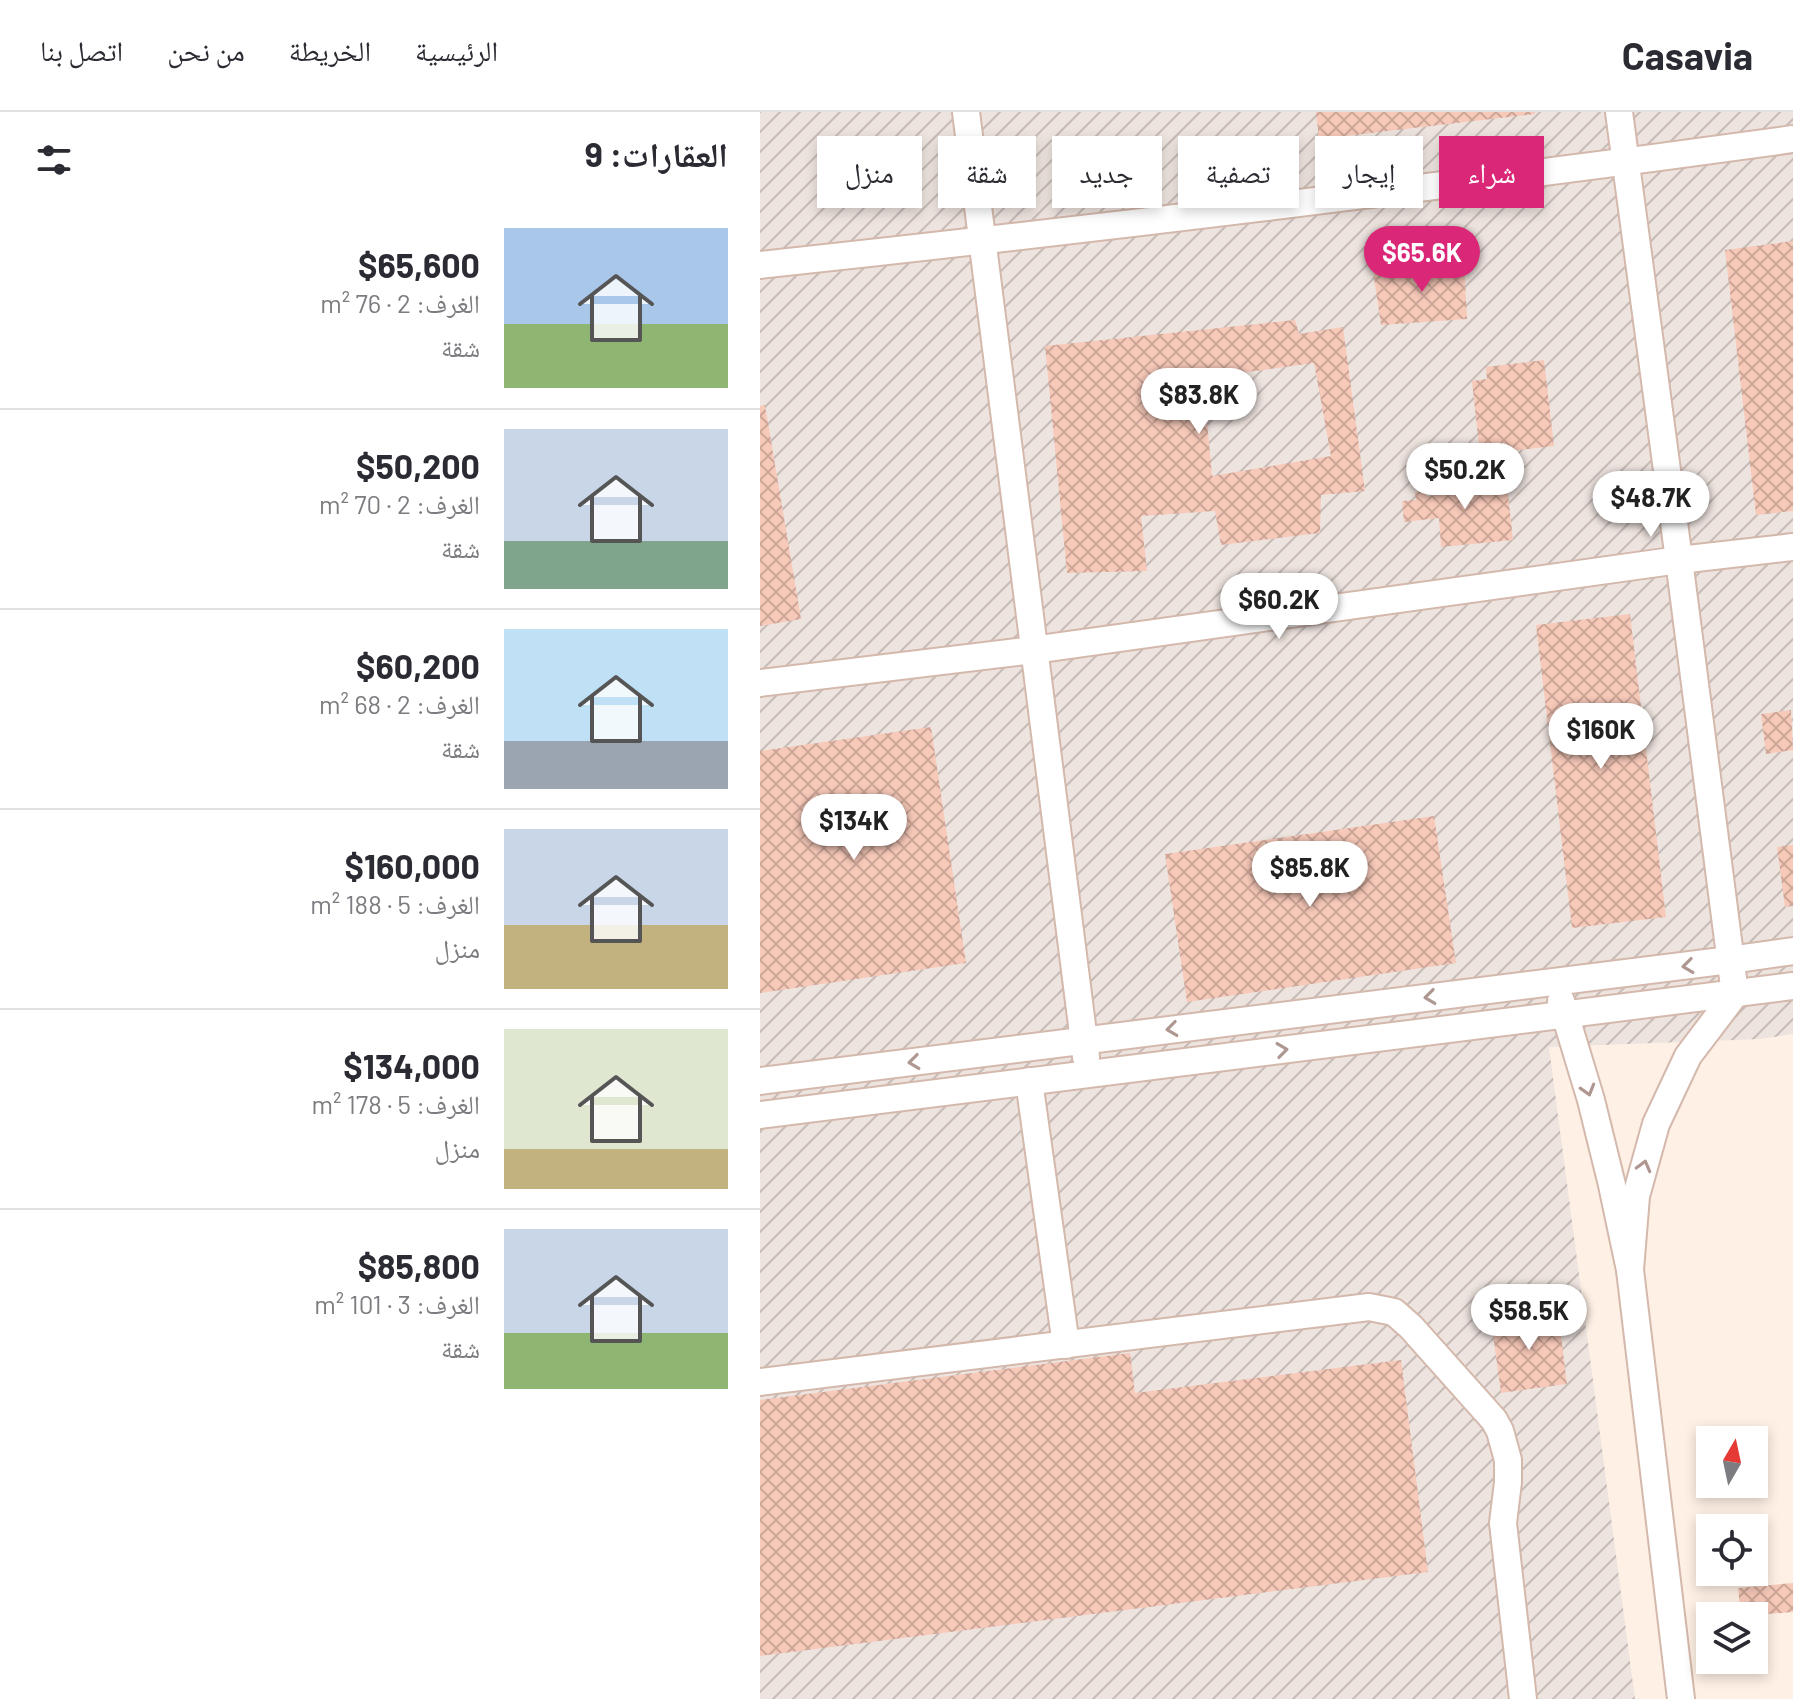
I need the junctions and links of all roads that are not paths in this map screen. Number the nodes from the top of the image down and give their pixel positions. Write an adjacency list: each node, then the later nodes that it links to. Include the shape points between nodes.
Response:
1 (966, 112): 5 (street)
2 (1619, 112): 4 (street)
3 (1793, 139): 4 (street)
4 (1625, 162): 5 (street); 8 (street)
5 (981, 241): 6 (street); 9 (street)
6 (760, 265)
7 (1793, 547): 8 (street)
8 (1679, 560): 9 (street); 12 (street)
9 (1033, 650): 10 (street); 17 (street)
10 (760, 683)
11 (1793, 951): 12 (street)
12 (1730, 960): 13 (street, one-way to 13); 15 (street)
13 (1555, 982): 16 (street); 17 (street, one-way to 17)
14 (1793, 986): 15 (street)
15 (1735, 994): 16 (street); 22 (street, one-way to 15, via 1636,1196 1656,1124 1688,1056)
16 (1565, 1015): 18 (street, one-way to 16); 22 (street, one-way to 22, via 1591,1100)
17 (1084, 1040): 18 (street); 19 (street, one-way to 19)
18 (1087, 1074): 20 (street)
19 (760, 1081)
20 (1029, 1081): 21 (street); 23 (street)
21 (760, 1115)
22 (1630, 1270): 26 (street)
23 (1066, 1345): 24 (street); 25 (street, via 1369,1307 1394,1312 1500,1431 1508,1460 1503,1523)
24 (760, 1382)
25 (1523, 1699)
26 (1681, 1699)

